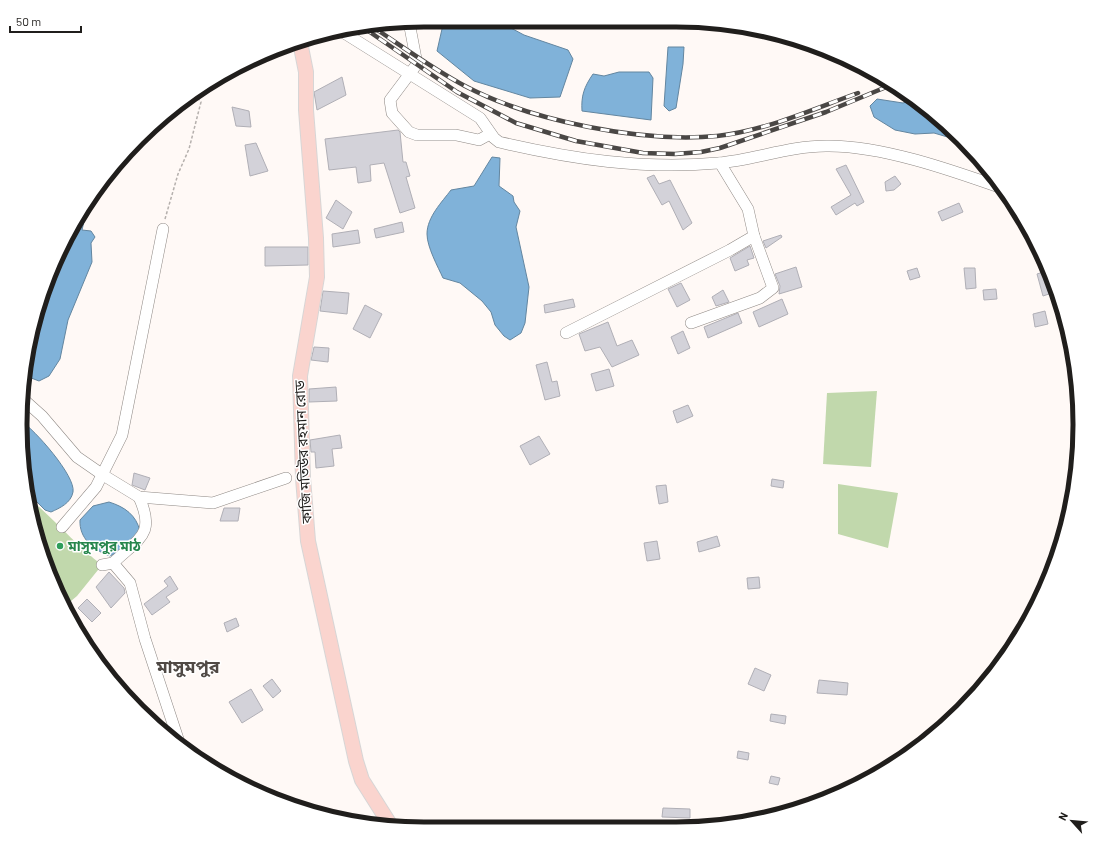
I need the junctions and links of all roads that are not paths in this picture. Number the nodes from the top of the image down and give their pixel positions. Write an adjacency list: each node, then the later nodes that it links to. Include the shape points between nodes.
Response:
1 (410, 28): 4 (street, via 417,64)
2 (347, 35): 4 (street)
3 (301, 47): 18 (main road, কাজি মতিউর রহমান রোড, via 306,72 306,110 317,277 300,376 302,464 308,541 356,761 362,780)
4 (410, 75): 5 (street, via 480,118); 5 (street, via 400,84 390,100 392,113 409,132 417,135 456,135 479,140)
5 (490, 134): 6 (street, via 499,142 584,159 640,166)
6 (720, 163): 7 (street, via 809,147 863,148); 9 (street, via 748,209)
7 (992, 184)
8 (163, 229): 13 (street, via 122,435)
9 (754, 236): 10 (street, via 773,288 760,298); 11 (street)
10 (691, 323)
11 (566, 333)
12 (28, 403): 13 (street, via 42,416 76,457)
13 (103, 475): 15 (street); 16 (street)
14 (286, 478): 15 (street, via 213,503)
15 (139, 497): 17 (street, via 147,520 145,532 138,541 107,564 130,583)
16 (62, 527)
17 (177, 735)
18 (387, 820)

